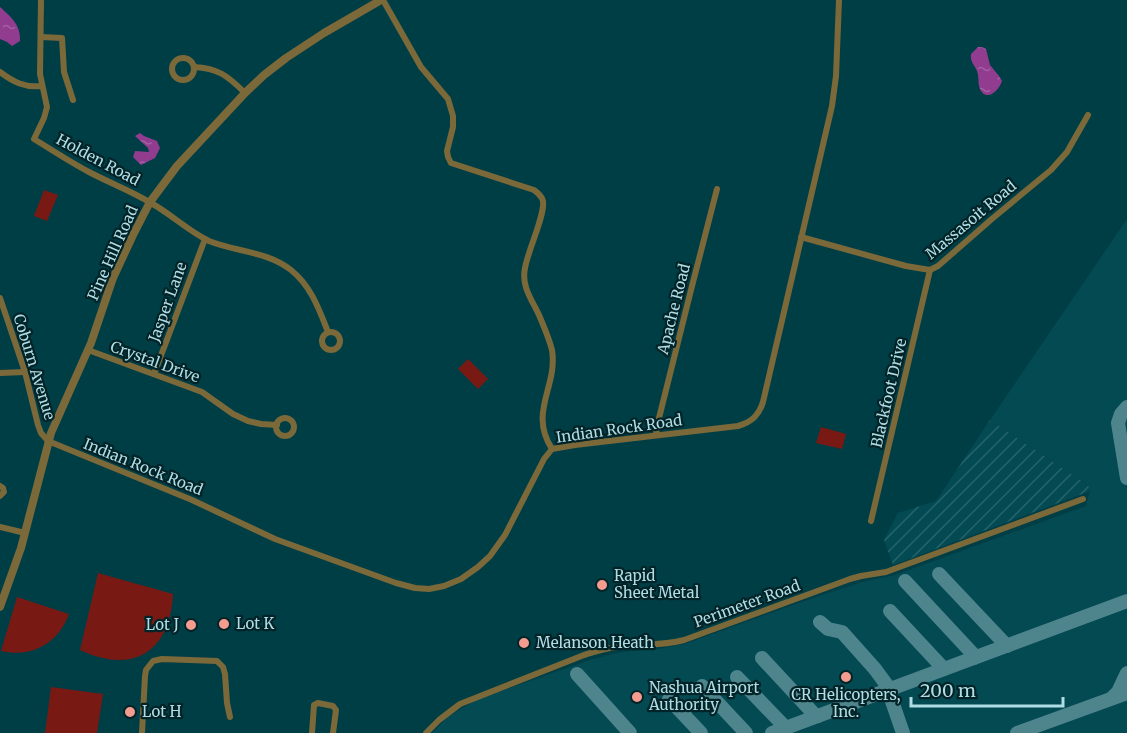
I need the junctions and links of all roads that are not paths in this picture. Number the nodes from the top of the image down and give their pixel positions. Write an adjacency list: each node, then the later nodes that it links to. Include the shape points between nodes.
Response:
1 (41, 0): 4 (street)
2 (382, 0): 8 (street, Pine Hill Road, via 286,58); 25 (street, via 416,59 448,99 454,122 447,151 451,163 529,188 543,199 524,279 552,351 542,420)
3 (839, 0): 13 (street, Indian Rock Road, via 834,95)
4 (41, 37): 7 (street); 9 (street, via 62,38 64,72)
5 (194, 67): 8 (street, via 221,73)
6 (0, 72): 7 (street, via 22,85)
7 (42, 86): 12 (street, Holden Road, via 46,106 34,139)
8 (245, 93): 12 (street, Pine Hill Road, via 177,166)
9 (73, 100)
10 (1088, 115): 15 (street, Massasoit Road, via 1067,152 1051,170)
11 (717, 189): 23 (street, Apache Road)
12 (150, 202): 14 (street, Holden Road); 18 (street, Pine Hill Road, via 113,279)
13 (801, 237): 15 (street, Massasoit Road); 23 (street, Indian Rock Road, via 759,413 738,426)
14 (205, 238): 17 (street, Holden Road, via 282,263 308,288); 21 (street, Jasper Lane)
15 (930, 270): 29 (street, Blackfoot Drive)
16 (0, 298): 19 (street, Coburn Avenue)
17 (328, 332)
18 (88, 350): 21 (street, Crystal Drive); 24 (street, Pine Hill Road)
19 (25, 372): 20 (street); 24 (street, Coburn Avenue, via 38,425)
20 (0, 373)
21 (154, 374): 22 (street, Crystal Drive, via 202,392 248,421)
22 (277, 425)
23 (656, 435): 25 (street, Indian Rock Road)
24 (48, 441): 25 (street, Indian Rock Road, via 275,539 396,583 429,589 460,579 490,556); 31 (street, Pine Hill Road)
25 (552, 449)
26 (0, 486): 27 (street, via 4,492)
27 (0, 496)
28 (1083, 499): 37 (street, Perimeter Road, via 886,572 850,579 684,640 617,647 584,655 460,704)
29 (871, 521)
30 (0, 526): 31 (street)
31 (25, 532): 32 (street, Pine Hill Road)
32 (0, 607)
33 (230, 717): 34 (street, via 224,667 220,663 162,659 153,661 146,670)
34 (142, 733)
35 (312, 733): 36 (street, via 314,705 318,703 336,710)
36 (333, 733)
37 (426, 733)

